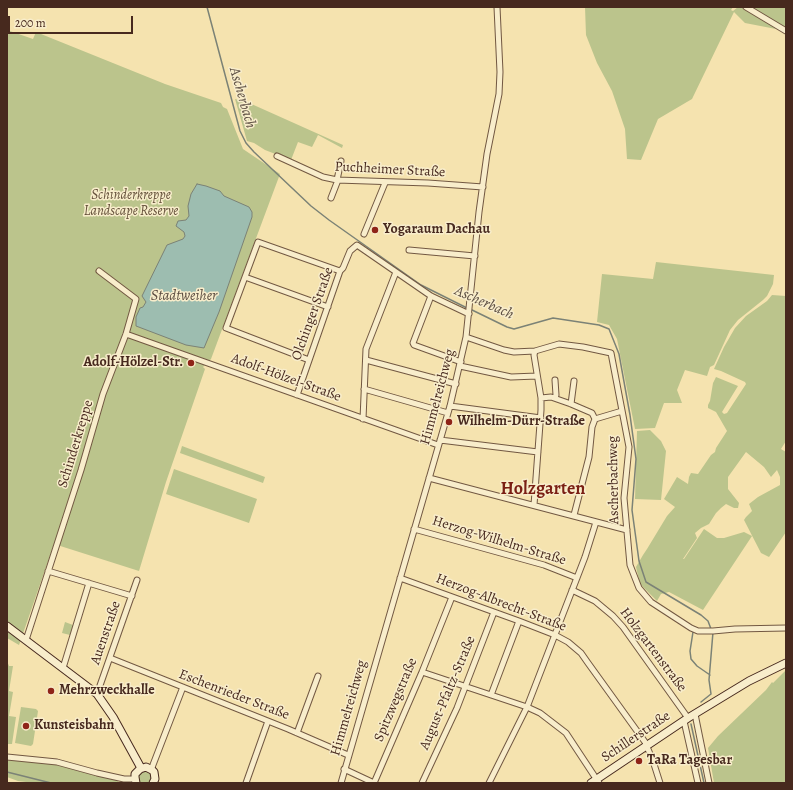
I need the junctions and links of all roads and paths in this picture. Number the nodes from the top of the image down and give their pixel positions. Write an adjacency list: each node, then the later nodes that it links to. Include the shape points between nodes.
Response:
1 (497, 7): 8 (street, Himmelreichweg, via 499,94)
2 (746, 7): 3 (street)
3 (786, 31)
4 (277, 156): 6 (street, Puchheimer Straße, via 323,177)
5 (341, 161): 6 (street)
6 (337, 180): 7 (street, Puchheimer Straße); 9 (street)
7 (385, 183): 8 (street, Puchheimer Straße, via 428,183); 10 (street)
8 (483, 188): 12 (street, Himmelreichweg)
9 (331, 198)
10 (364, 234)
11 (409, 250): 12 (street)
12 (475, 256): 19 (street, Himmelreichweg)
13 (99, 271): 20 (street, Schinderkreppe, via 136,299)
14 (340, 271): 15 (street, Olchinger Straße, via 350,251 357,245); 16 (street, via 258,242); 18 (street, Olchinger Straße)
15 (396, 272): 17 (street); 24 (street, via 366,349)
16 (245, 277): 18 (street); 23 (street, via 226,328)
17 (431, 296): 19 (street); 25 (street, via 413,343)
18 (328, 307): 23 (street, Olchinger Straße)
19 (469, 313): 21 (street, Himmelreichweg)
20 (126, 334): 31 (street, Adolf-Hölzel-Straße); 49 (street, Schinderkreppe, via 103,394)
21 (466, 337): 22 (street, via 504,350); 25 (street, Himmelreichweg)
22 (535, 351): 26 (street); 36 (street, Ascherbachweg, via 559,344 611,353)
23 (309, 360): 31 (street, Olchinger Straße)
24 (366, 360): 29 (street); 30 (street)
25 (461, 364): 26 (street, via 511,377); 29 (street, Himmelreichweg)
26 (537, 376): 32 (street)
27 (554, 380): 33 (street)
28 (574, 381): 34 (street)
29 (456, 384): 35 (street, Himmelreichweg)
30 (364, 389): 37 (street); 39 (street)
31 (297, 395): 39 (street, Adolf-Hölzel-Straße)
32 (541, 398): 33 (street); 38 (street)
33 (555, 398): 34 (street)
34 (571, 404): 40 (street, via 592,413)
35 (450, 406): 37 (street, Himmelreichweg); 38 (street)
36 (622, 411): 40 (street); 48 (street, Ascherbachweg, via 629,447 624,498)
37 (448, 413): 41 (street, Himmelreichweg)
38 (540, 418): 42 (street)
39 (363, 419): 41 (street, Adolf-Hölzel-Straße)
40 (595, 419): 45 (street, via 589,457)
41 (439, 442): 42 (street, Adolf-Hölzel-Straße); 43 (street, Himmelreichweg)
42 (538, 452): 44 (street)
43 (429, 478): 44 (street); 47 (street, Himmelreichweg)
44 (534, 505): 45 (street)
45 (574, 516): 46 (street)
46 (596, 522): 48 (street); 51 (street)
47 (414, 528): 50 (street, Himmelreichweg); 51 (street, Herzog-Wilhelm-Straße, via 544,565)
48 (627, 530): 60 (street, Ascherbachweg, via 630,565 639,588 651,602 691,628 711,631 735,628)
49 (48, 571): 53 (street); 62 (street, Schinderkreppe)
50 (400, 578): 56 (street, Herzog-Albrecht-Straße); 78 (street, Himmelreichweg)
51 (577, 578): 54 (street)
52 (137, 580): 55 (street, Auenstraße)
53 (89, 583): 55 (street); 65 (street)
54 (572, 590): 61 (street); 74 (street, Holzgartenstraße, via 595,601 613,616)
55 (132, 596): 63 (street, Auenstraße)
56 (452, 597): 57 (street, Herzog-Albrecht-Straße); 66 (street, Spitzwegstraße)
57 (494, 612): 58 (street, Herzog-Albrecht-Straße); 68 (street, August-Pfaltz-Straße)
58 (519, 620): 61 (street, Herzog-Albrecht-Straße); 71 (street)
59 (7, 626): 62 (street)
60 (786, 628)
61 (555, 634): 72 (street); 77 (street, Herzog-Albrecht-Straße, via 581,653)
62 (26, 640): 65 (street)
63 (110, 658): 69 (street, Eschenrieder Straße); 70 (street, Auenstraße)
64 (786, 663): 73 (street, Schillerstraße, via 749,681)
65 (64, 668): 70 (street)
66 (422, 672): 68 (street); 89 (street, Spitzwegstraße)
67 (318, 676): 76 (street)
68 (466, 686): 71 (street); 90 (street, August-Pfaltz-Straße)
69 (183, 687): 75 (street, Eschenrieder Straße); 82 (street)
70 (98, 694): 80 (street)
71 (491, 695): 72 (street)
72 (527, 707): 85 (street, via 542,714 566,733); 91 (street)
73 (695, 714): 74 (street, Schillerstraße); 94 (street)
74 (686, 719): 77 (street, Schillerstraße); 93 (street)
75 (268, 721): 76 (street, Eschenrieder Straße); 87 (street)
76 (297, 733): 78 (street, Eschenrieder Straße)
77 (647, 746): 85 (street, Schillerstraße); 92 (street, Herzog-Albrecht-Straße)
78 (348, 755): 81 (street, Himmelreichweg)
79 (7, 757): 83 (street, via 57,762)
80 (141, 768): 82 (street); 84 (street, via 135,774)
81 (344, 769): 88 (street, Himmelreichweg); 89 (street, Spitzwegstraße)
82 (151, 770): 86 (street, via 155,775)
83 (122, 781): 84 (street)
84 (136, 781)
85 (596, 782)
86 (153, 783)
87 (246, 783)
88 (341, 783)
89 (374, 783)
90 (422, 783)
91 (489, 783)
92 (660, 783)
93 (698, 783)
94 (709, 783)

